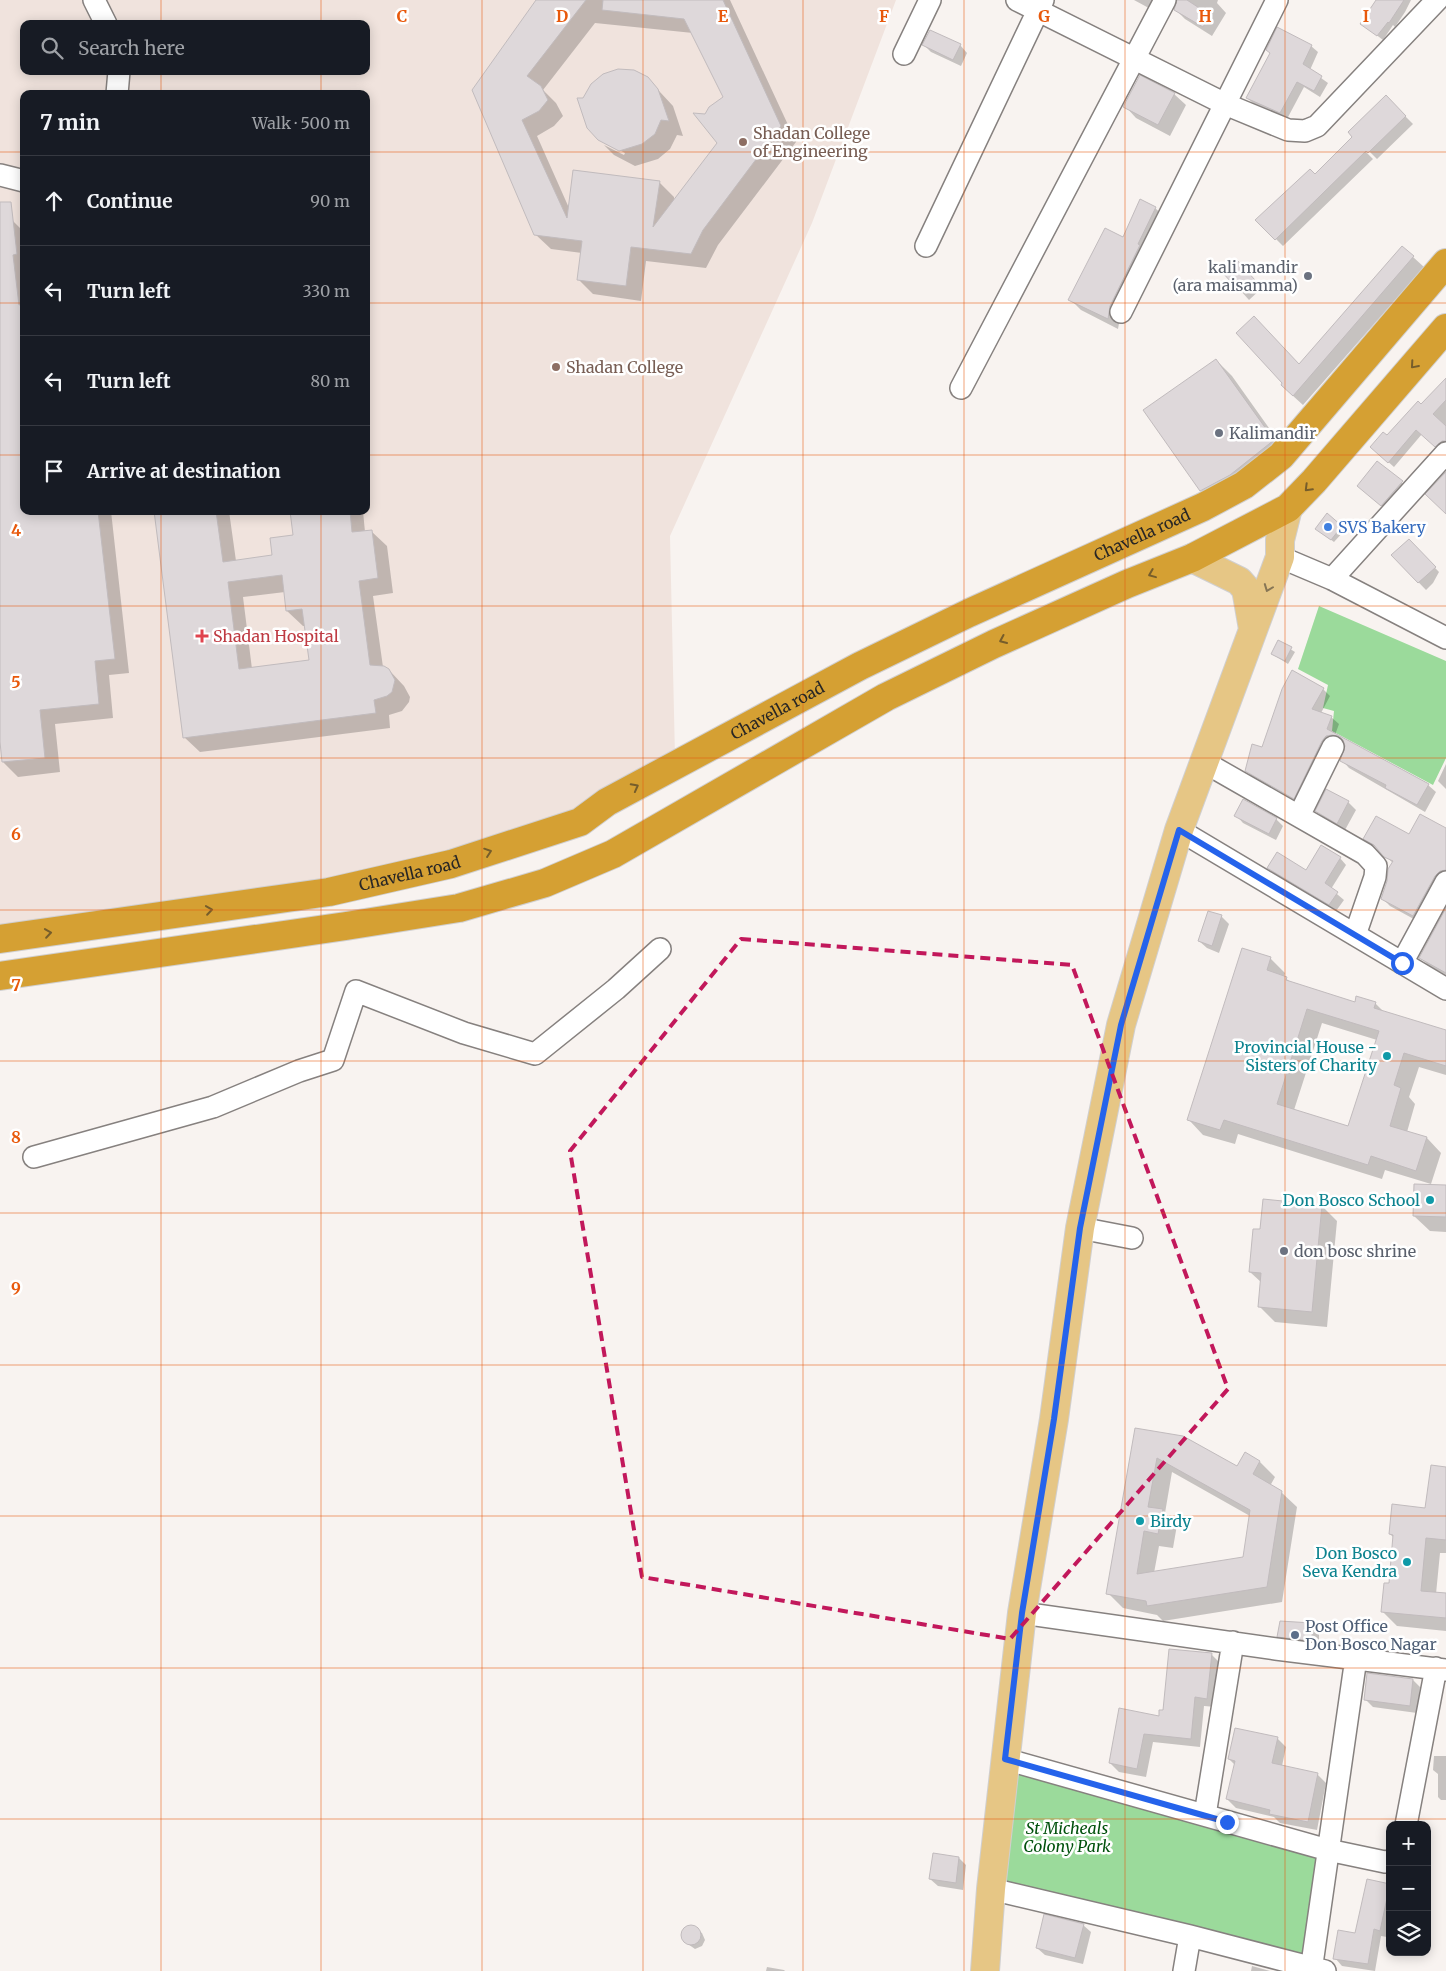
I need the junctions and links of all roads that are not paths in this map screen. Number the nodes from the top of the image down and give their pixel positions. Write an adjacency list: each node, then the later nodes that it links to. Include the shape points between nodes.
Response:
1 (94, 0): 8 (street)
2 (930, 0): 9 (street)
3 (1017, 0): 7 (street)
4 (1165, 0): 10 (street)
5 (1277, 0): 13 (street)
6 (1436, 0): 13 (street, via 1317,126 1305,131 1288,130)
7 (1040, 5): 10 (street); 16 (street)
8 (104, 20)
9 (904, 54)
10 (1134, 59): 13 (street); 20 (street)
11 (119, 75): 12 (street)
12 (118, 90)
13 (1225, 104): 18 (street)
14 (0, 175): 15 (street)
15 (20, 180)
16 (926, 246)
17 (1446, 264): 34 (highway, Chavella road, one-way to 17, via 329,892 452,864 580,822 607,802 860,666 1244,485 1281,456)
18 (1120, 312)
19 (1446, 328): 22 (highway, one-way to 22)
20 (961, 388)
21 (1446, 453): 25 (street)
22 (1288, 508): 23 (main road, via 1280,540); 24 (highway)
23 (1280, 557): 25 (street); 26 (main road, one-way to 26)
24 (1192, 558): 26 (main road, via 1240,581 1246,589); 37 (highway, one-way to 37, via 994,644 886,697 613,854 545,883 459,908)
25 (1332, 579): 27 (street)
26 (1253, 629): 29 (main road)
27 (1445, 635)
28 (1333, 746): 30 (street)
29 (1204, 762): 30 (street); 31 (main road)
30 (1299, 816): 33 (street, via 1364,854 1376,866)
31 (1179, 830): 33 (street); 40 (main road, via 1121,1025)
32 (1446, 882): 36 (street)
33 (1354, 935): 36 (street)
34 (0, 939)
35 (660, 949): 39 (street, via 535,1054 464,1033 356,991 333,1060 213,1107)
36 (1402, 963): 38 (street)
37 (0, 976)
38 (1446, 989)
39 (34, 1157)
40 (1080, 1228): 41 (street); 42 (main road, via 1054,1419)
41 (1132, 1238)
42 (1022, 1613): 43 (street); 46 (main road)
43 (1233, 1642): 44 (street); 47 (street)
44 (1356, 1658): 45 (street); 49 (street)
45 (1441, 1669): 48 (street)
46 (1005, 1759): 47 (street); 51 (main road)
47 (1205, 1815): 49 (street)
48 (1407, 1821)
49 (1328, 1850): 50 (street); 53 (street)
50 (1386, 1862)
51 (991, 1889): 52 (street); 54 (main road)
52 (1190, 1936): 53 (street); 55 (street)
53 (1316, 1970)
54 (985, 1971)
55 (1184, 1971)

